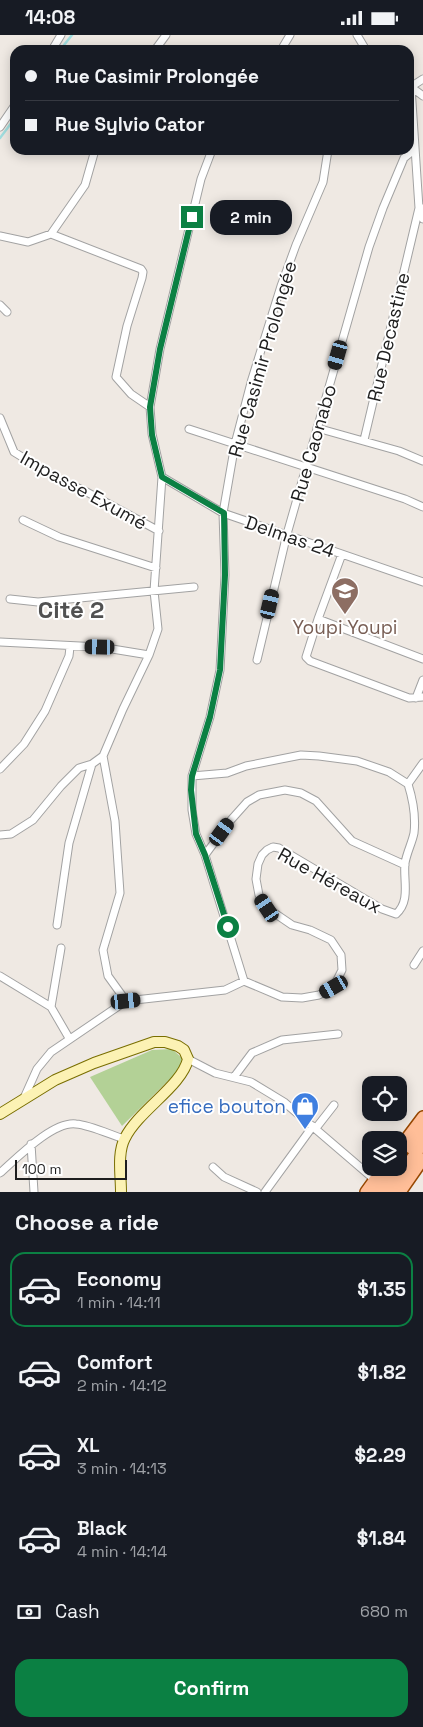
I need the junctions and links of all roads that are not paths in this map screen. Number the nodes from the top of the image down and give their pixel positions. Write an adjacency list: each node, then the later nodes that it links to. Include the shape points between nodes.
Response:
1 (10, 112): 2 (street)
2 (0, 127)
3 (414, 137): 4 (street)
4 (415, 149): 9 (street)
5 (94, 155): 11 (street, via 85,185)
6 (210, 155): 15 (street, via 198,189 160,349)
7 (327, 155): 20 (street, Rue Casimir Prolongée, via 323,182 281,286)
8 (408, 155): 17 (street, Rue Caonabo, via 383,207 369,247)
9 (421, 208): 10 (street); 19 (street, Rue Decastine)
10 (423, 219)
11 (51, 234): 12 (street, via 28,242); 15 (street, via 143,272 116,377 131,394)
12 (0, 236)
13 (0, 305): 14 (street)
14 (7, 312)
15 (150, 407): 23 (street, via 152,435)
16 (0, 419): 27 (street, Impasse Exumé, via 14,452 63,482)
17 (317, 428): 19 (street); 22 (street, Rue Caonabo)
18 (189, 429): 20 (street)
19 (364, 440): 21 (street)
20 (235, 444): 22 (street); 25 (street, Rue Casimir Prolongée)
21 (423, 461)
22 (306, 467): 24 (street); 28 (street, Rue Caonabo)
23 (162, 477): 25 (street, Delmas 24); 27 (street)
24 (423, 507)
25 (224, 513): 28 (street, Delmas 24); 47 (street, Rue Casimir Prolongée, via 225,575 220,670)
26 (23, 520): 30 (street, via 58,537)
27 (159, 531): 30 (street)
28 (287, 534): 29 (street, Delmas 24); 40 (street, Rue Caonabo)
29 (342, 554): 31 (street, Delmas 24); 35 (street)
30 (156, 568): 33 (street)
31 (423, 582)
32 (194, 587): 33 (street)
33 (154, 591): 34 (street, via 38,601); 38 (street, via 158,629)
34 (10, 599)
35 (318, 619): 39 (street); 42 (street, via 306,655 308,659 408,698)
36 (0, 642): 37 (street)
37 (70, 647): 38 (street, via 100,647); 46 (street, via 44,711 24,744)
38 (149, 655): 43 (street)
39 (423, 659)
40 (258, 660)
41 (423, 679): 42 (street)
42 (420, 698)
43 (103, 756): 45 (street); 58 (street, via 116,821 120,893 103,949 108,976)
44 (423, 763): 48 (street)
45 (92, 764): 49 (street, via 78,768 33,820 11,833); 52 (street, via 69,843)
46 (0, 769)
47 (192, 776): 48 (street, via 227,773 301,755 357,761 388,772); 50 (street, Rue Casimir Prolongée, via 196,834)
48 (408, 784): 51 (street, Rue Héreaux, via 414,805 414,833)
49 (0, 835)
50 (205, 855): 51 (street, via 247,802 259,795 285,790 301,793 316,801 352,841); 57 (street, Rue Casimir Prolongée)
51 (405, 865): 57 (street, Rue Héreaux, via 404,901 396,914 382,909 279,848 267,850 258,864 256,879 259,895 267,908 292,925 331,940 341,955 342,970 334,987 319,995 302,998 282,997)
52 (57, 925)
53 (61, 948): 59 (street)
54 (423, 951): 55 (street)
55 (414, 965)
56 (0, 976): 59 (street)
57 (244, 981): 58 (street, via 225,990)
58 (126, 1001): 61 (street)
59 (51, 1007): 61 (street)
60 (338, 1034): 63 (street, via 282,1040 252,1053)
61 (70, 1038): 64 (street, via 51,1051 36,1069)
62 (188, 1059): 63 (street, via 215,1073); 64 (main road, via 178,1046 154,1042 55,1080); 71 (main road, via 186,1067 171,1086 138,1119)
63 (234, 1077): 68 (street, via 251,1081)
64 (23, 1100): 66 (main road)
65 (334, 1105): 68 (street)
66 (0, 1114)
67 (423, 1117): 70 (main road)
68 (314, 1127): 80 (street); 84 (street)
69 (423, 1131): 74 (main road)
70 (407, 1138)
71 (124, 1139): 73 (street, via 75,1123 54,1129); 82 (main road)
72 (423, 1143): 87 (main road)
73 (31, 1144): 77 (street); 81 (street)
74 (407, 1153)
75 (423, 1159): 88 (main road)
76 (213, 1167): 83 (street, via 224,1177)
77 (0, 1173)
78 (378, 1176): 80 (main road)
79 (390, 1176): 86 (main road)
80 (375, 1180): 85 (main road)
81 (34, 1192)
82 (121, 1192)
83 (257, 1192)
84 (265, 1192)
85 (366, 1192)
86 (378, 1192)
87 (388, 1192)
88 (400, 1192)

